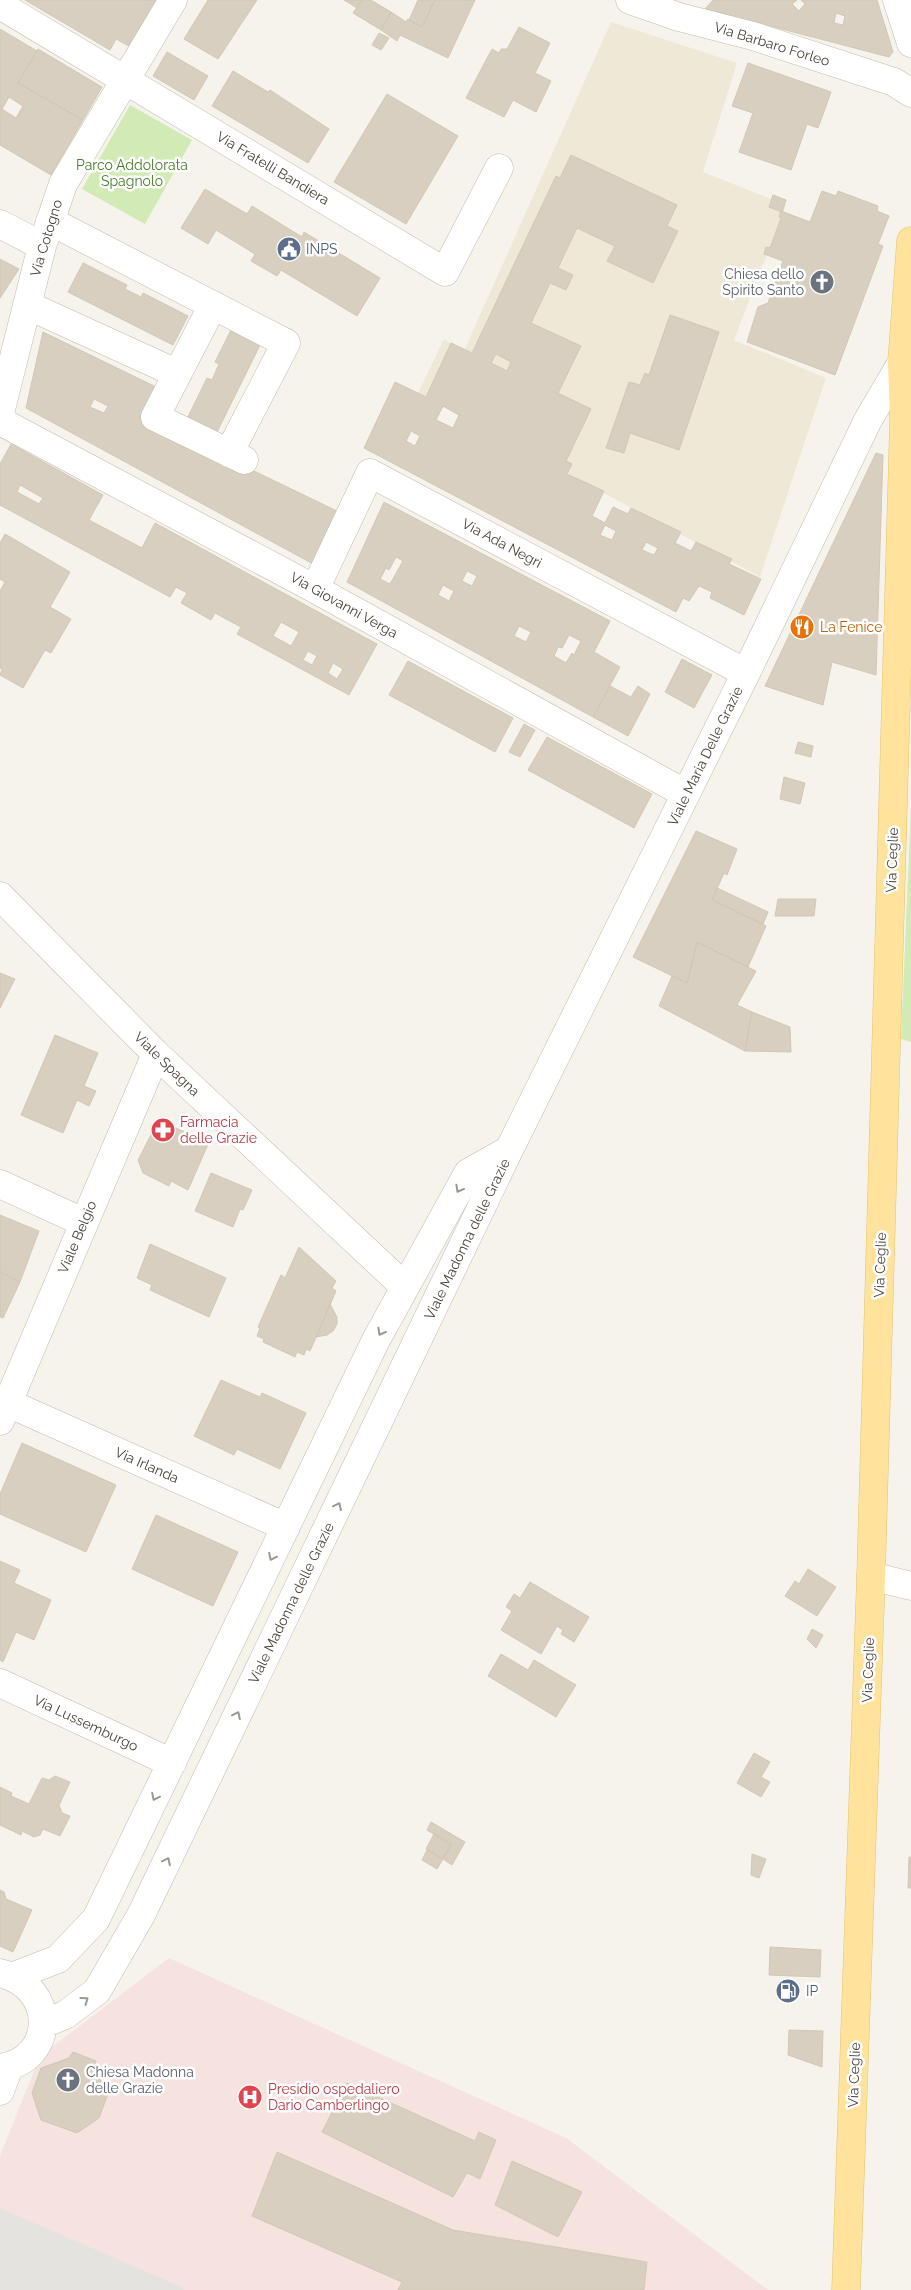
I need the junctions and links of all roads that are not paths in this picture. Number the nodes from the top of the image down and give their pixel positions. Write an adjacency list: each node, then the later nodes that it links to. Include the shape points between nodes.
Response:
1 (173, 0): 6 (street, Via Cotogno)
2 (630, 0): 7 (street, Via Barbaro Forleo, via 894,82)
3 (898, 0): 5 (street)
4 (0, 5): 6 (street, Via Fratelli Bandiera)
5 (911, 44)
6 (126, 80): 8 (street, Via Fratelli Bandiera, via 445,272); 10 (street, Via Cotogno, via 63,184)
7 (911, 93)
8 (499, 168)
9 (0, 224): 10 (street)
10 (46, 233): 12 (street, Via Cotogno); 13 (street)
11 (911, 241): 14 (main road, Via Ceglie)
12 (27, 305): 15 (street); 16 (street, Via Cotogno)
13 (213, 305): 15 (street); 15 (street, via 286,343 236,457 155,417)
14 (902, 362): 18 (main road, Via Ceglie); 21 (street, Viale Maria Delle Grazie, via 868,420)
15 (176, 373)
16 (0, 412)
17 (0, 421): 19 (street, Via Giovanni Verga)
18 (906, 482): 20 (main road, Via Ceglie)
19 (315, 589): 21 (street, Via Ada Negri, via 370,473); 22 (street, Via Giovanni Verga)
20 (905, 602): 31 (main road, Via Ceglie)
21 (746, 673): 22 (street, Viale Maria Delle Grazie)
22 (686, 794): 25 (street, Viale Maria Delle Grazie)
23 (0, 896): 24 (street, Viale Spagna)
24 (156, 1054): 27 (street, Viale Belgio); 28 (street, Viale Spagna)
25 (509, 1150): 28 (street, Viale Madonna delle Grazie, one-way to 28, via 468,1173); 36 (street, Viale Madonna delle Grazie, one-way to 25, via 65,2015 98,1991 141,1915)
26 (0, 1184): 27 (street)
27 (83, 1222): 29 (street, Viale Belgio)
28 (405, 1287): 30 (street, Viale Madonna delle Grazie, one-way to 30)
29 (4, 1412): 30 (street, Via Irlanda)
30 (286, 1527): 34 (street, Viale Madonna delle Grazie, one-way to 34)
31 (871, 1576): 32 (street); 38 (main road, Via Ceglie)
32 (911, 1586)
33 (0, 1683): 34 (street, Via Lussemburgo)
34 (172, 1763): 35 (street, Viale Madonna delle Grazie, one-way to 35, via 96,1919 58,1959)
35 (7, 1975): 36 (street, via 29,1986 39,2000)
36 (43, 2024): 37 (street, via 39,2041 24,2059)
37 (3, 2075)
38 (846, 2290)

